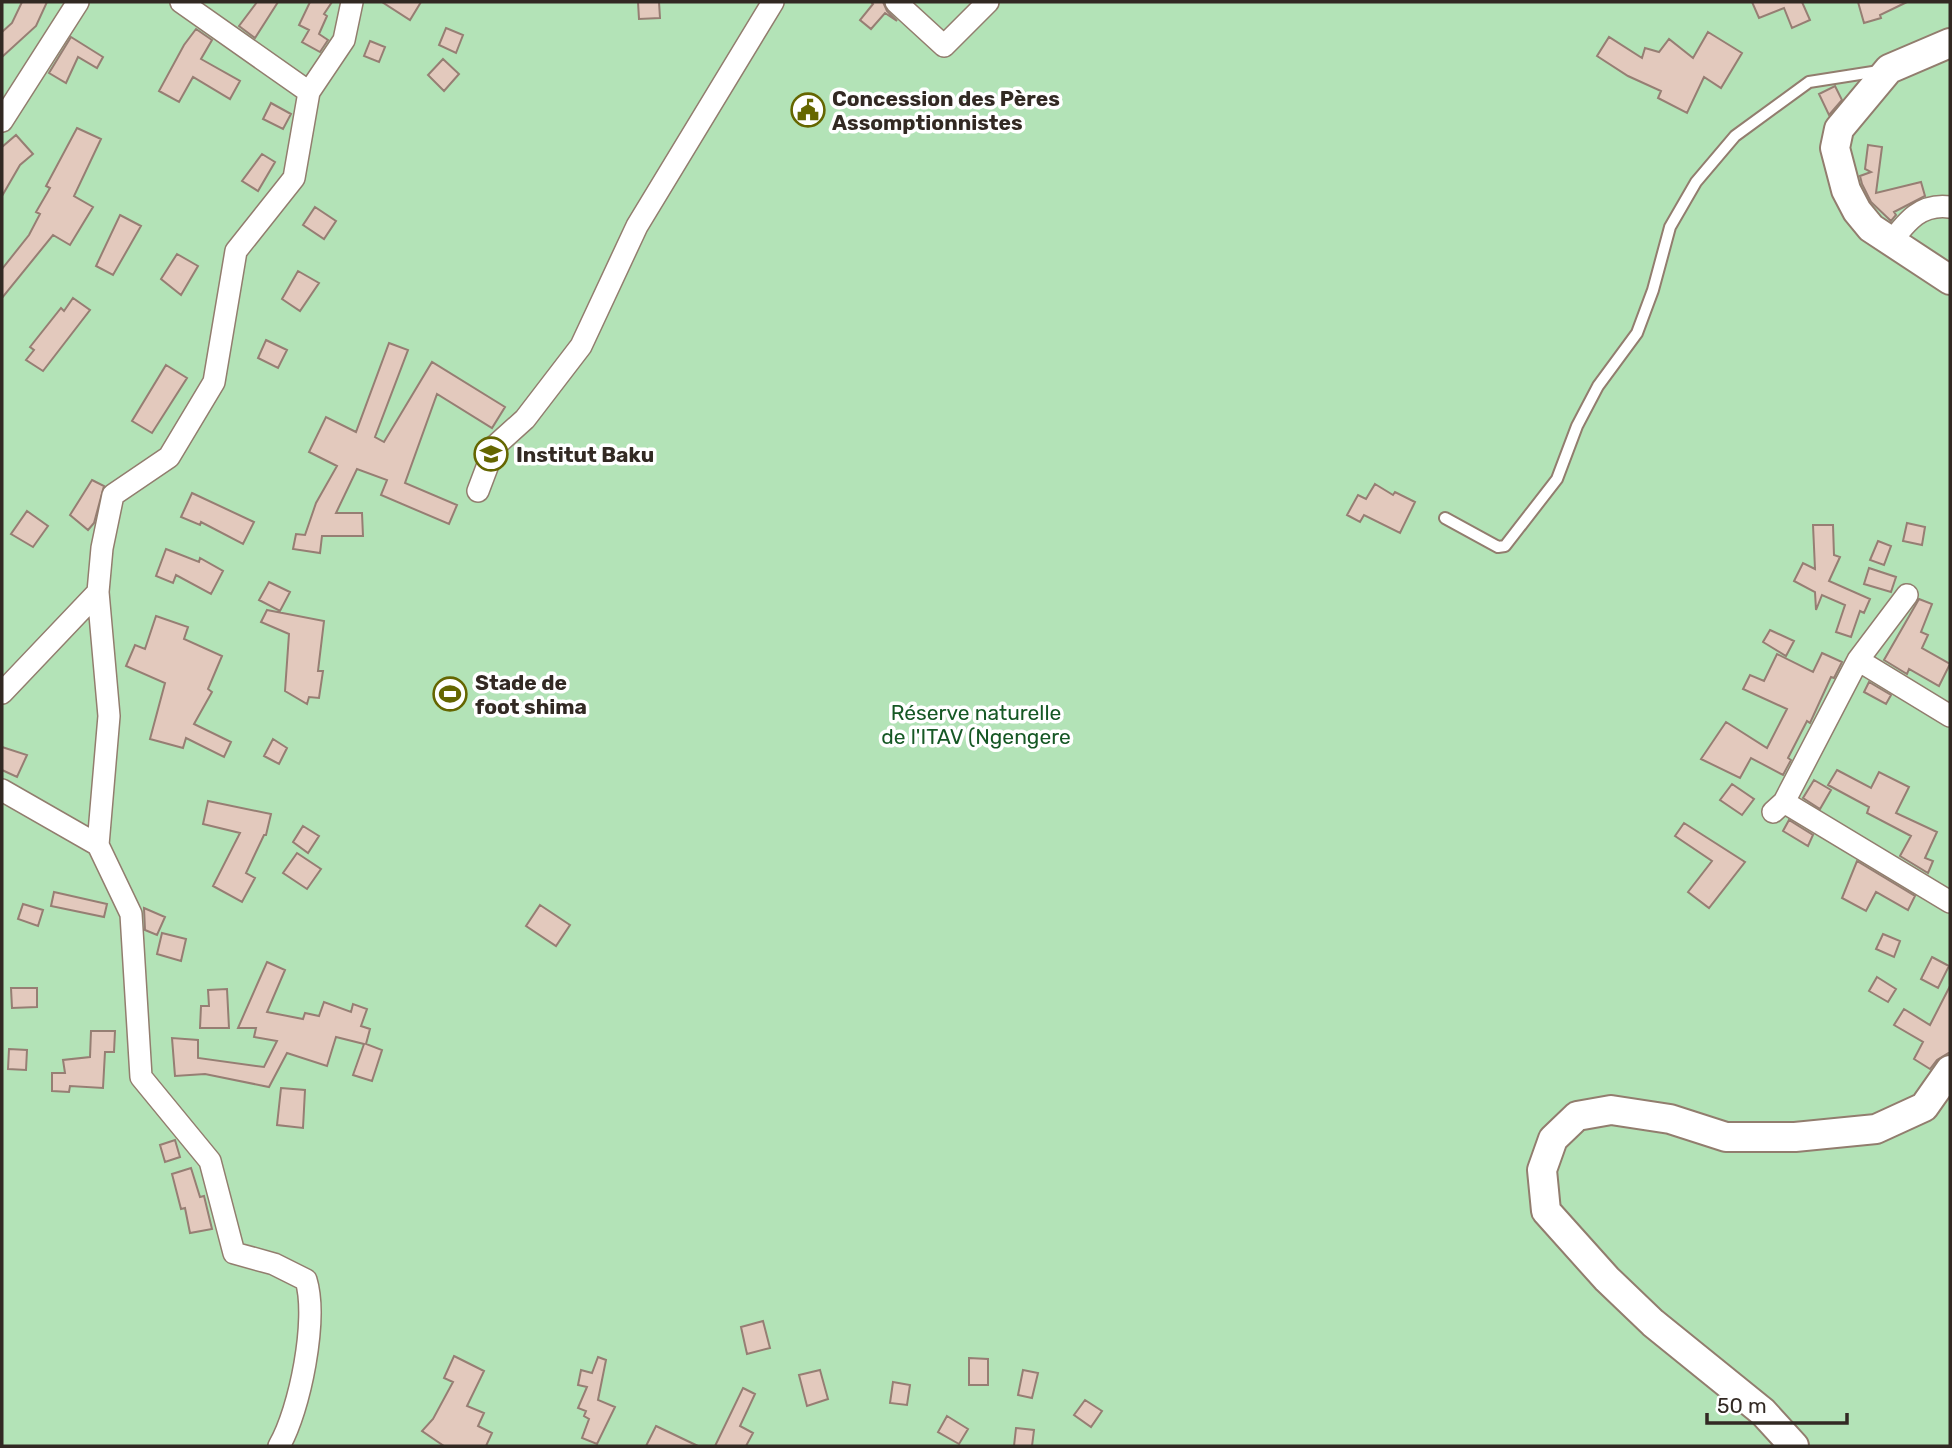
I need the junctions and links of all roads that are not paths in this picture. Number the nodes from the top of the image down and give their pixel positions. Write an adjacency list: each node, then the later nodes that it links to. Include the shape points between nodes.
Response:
1 (78, 2): 10 (street)
2 (181, 2): 9 (street)
3 (352, 2): 9 (street, via 344,40)
4 (773, 2): 14 (street, via 637,226 580,346 525,419 495,446)
5 (896, 2): 6 (street, via 944,46)
6 (988, 2)
7 (1950, 43): 8 (street)
8 (1889, 69): 12 (street, via 1839,129 1835,148 1857,211); 15 (lane, via 1809,82 1735,136 1696,182 1670,227 1637,333 1598,386 1557,479 1544,497 1505,546 1498,547)
9 (309, 92): 16 (street, via 294,178 236,251 214,383 169,457 113,495)
10 (2, 121)
11 (1950, 207): 12 (street, via 1925,209 1908,220)
12 (1891, 242): 13 (street)
13 (1950, 279)
14 (478, 491)
15 (1445, 518)
16 (98, 592): 19 (street); 22 (street, via 109,716)
17 (1907, 596): 18 (street)
18 (1858, 660): 20 (street); 23 (street, via 1778,807)
19 (2, 693)
20 (1950, 716)
21 (2, 790): 22 (street)
22 (98, 845): 25 (street, via 131,914 141,1077 210,1161 234,1253 274,1264 306,1280 312,1299 300,1391)
23 (1950, 902)
24 (1950, 1070): 26 (street, via 1924,1107 1876,1129 1795,1137 1726,1137 1670,1119 1611,1110 1577,1116 1553,1139 1542,1170 1546,1212 1653,1323 1763,1412)
25 (279, 1446)
26 (1794, 1446)

